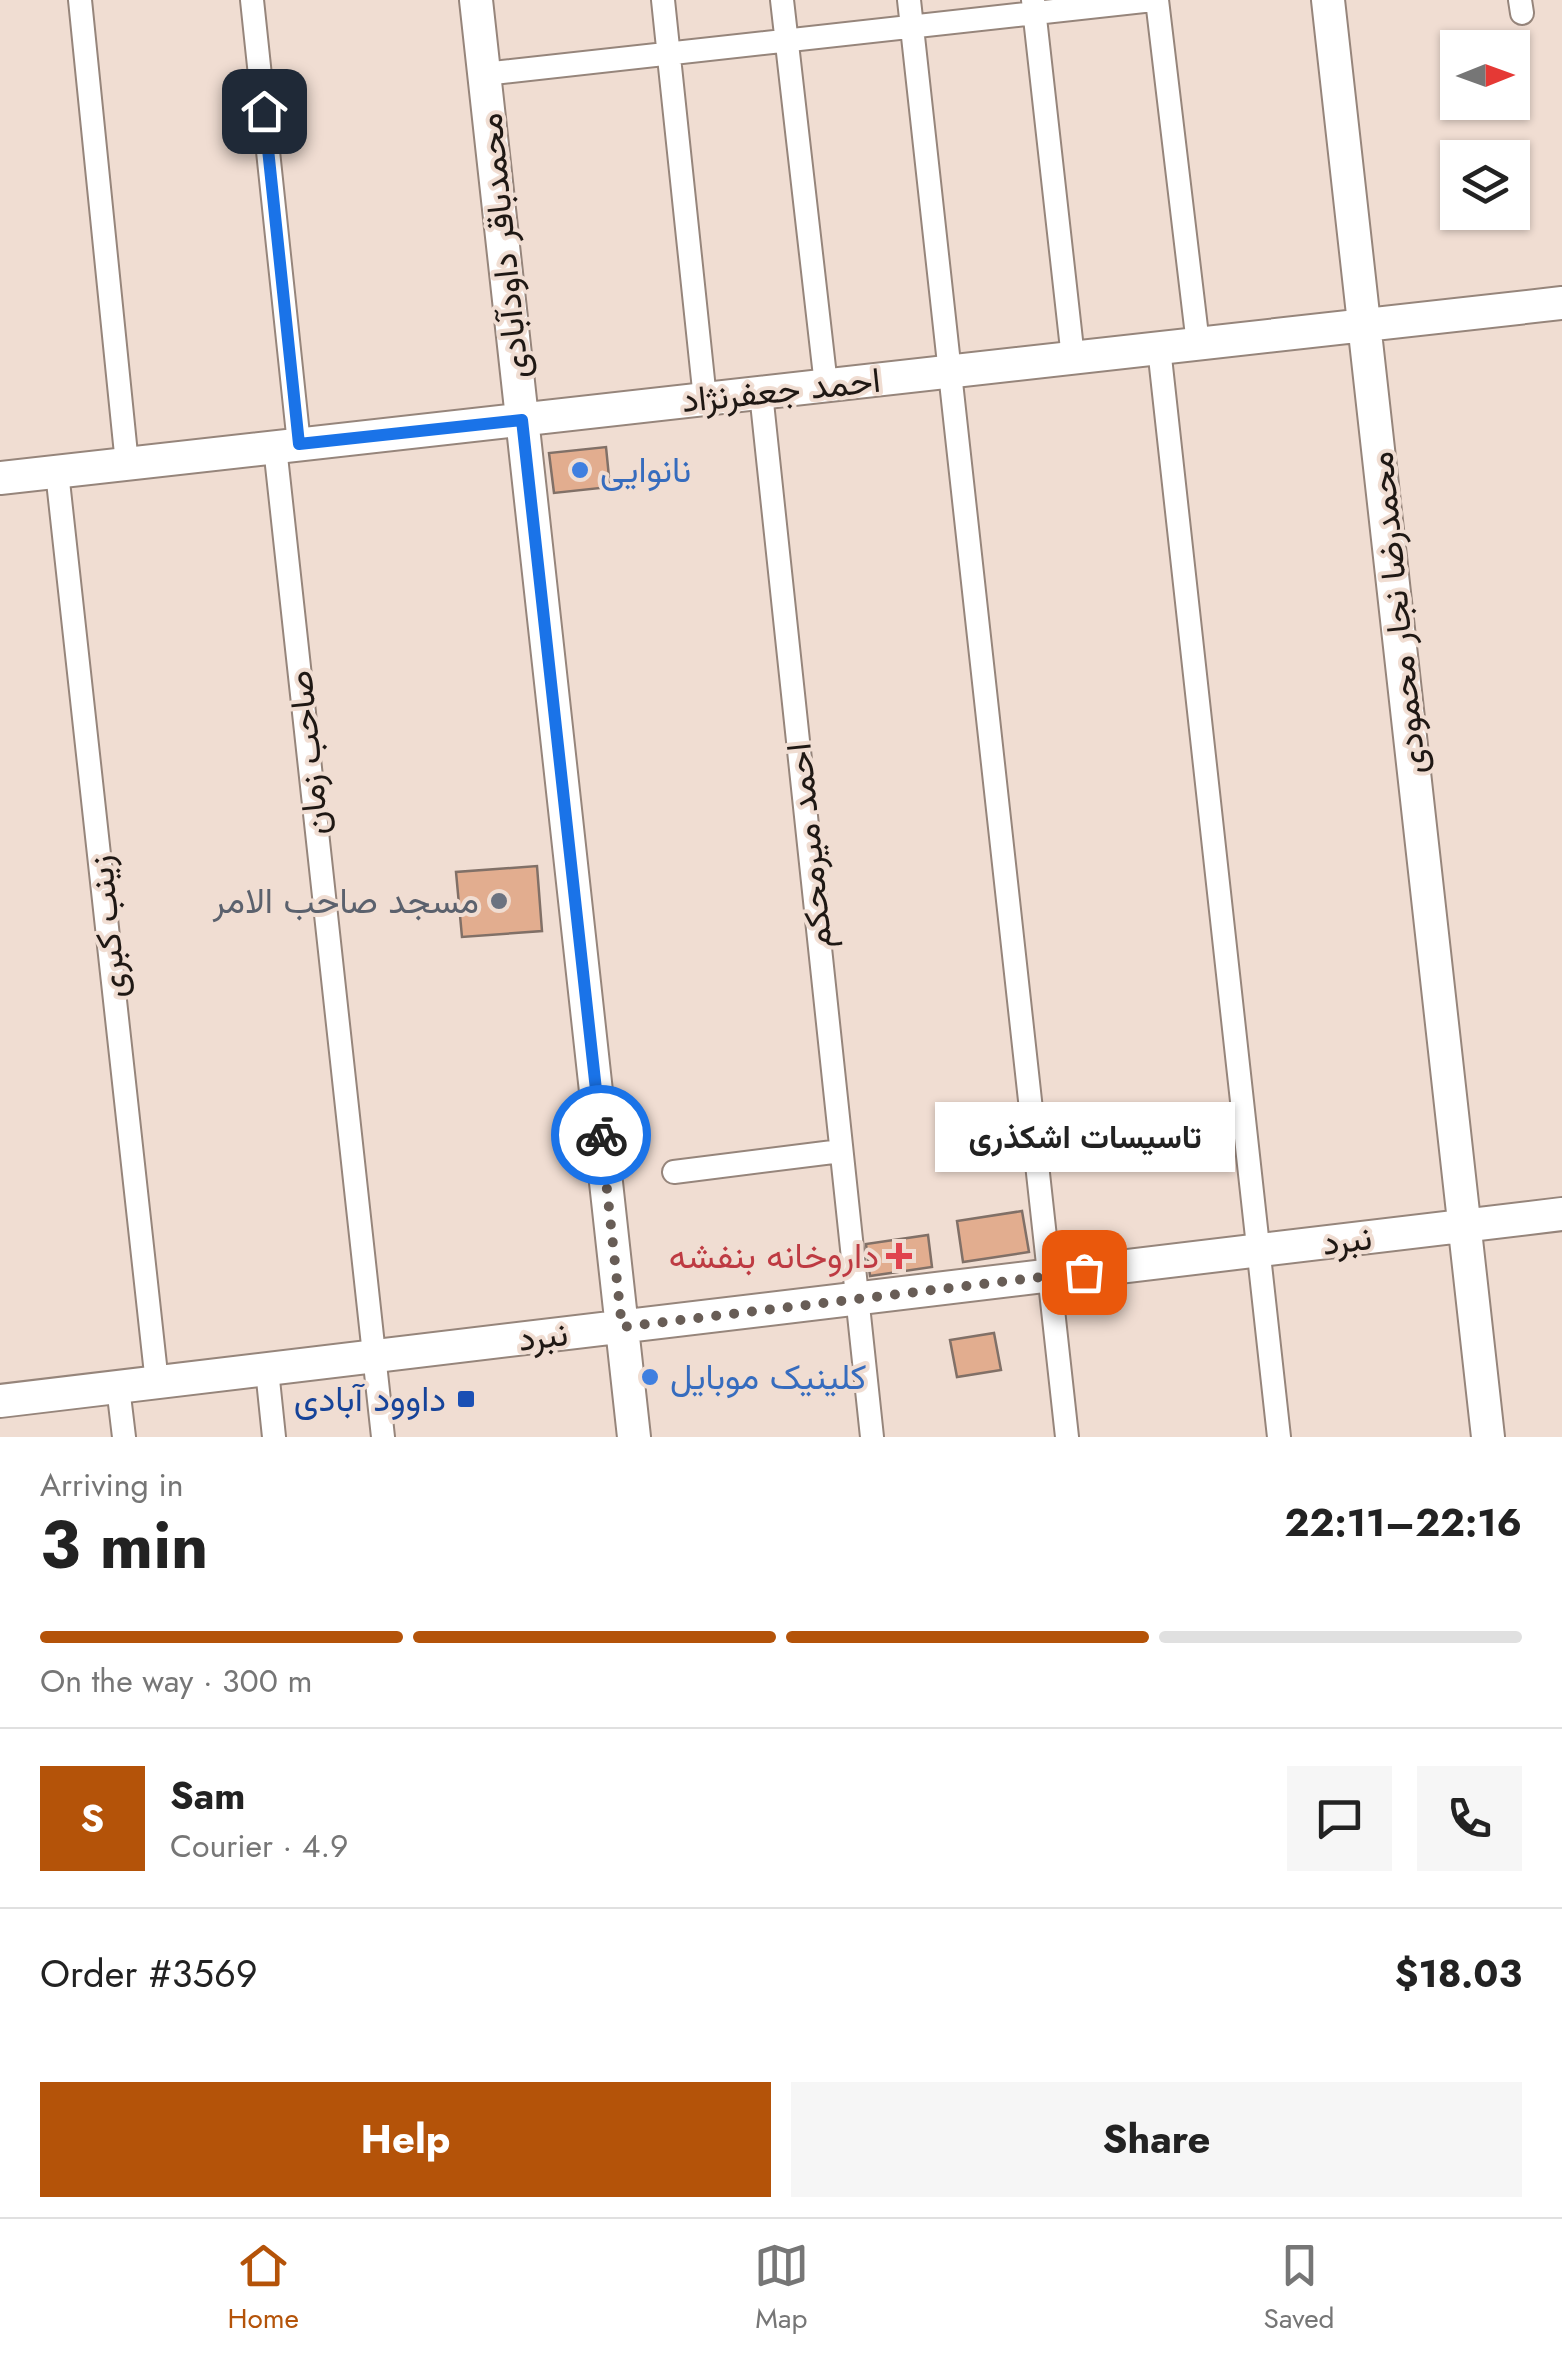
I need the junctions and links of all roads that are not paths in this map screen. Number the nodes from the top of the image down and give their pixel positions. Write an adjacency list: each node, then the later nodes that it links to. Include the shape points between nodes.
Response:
1 (80, 0): 25 (street)
2 (252, 0): 24 (street, صاحب زمان)
3 (476, 0): 13 (street, محمدباقر داودآبادی)
4 (663, 0): 12 (street)
5 (782, 0): 11 (street)
6 (908, 0): 10 (street)
7 (1155, 0): 9 (street); 16 (street)
8 (1328, 0): 15 (street, محمدرضا نجار محمودی)
9 (1034, 6): 10 (street); 18 (street)
10 (912, 27): 11 (street); 19 (street)
11 (786, 41): 12 (street); 20 (street)
12 (669, 54): 13 (street); 22 (street)
13 (484, 74): 23 (street, محمدباقر داودآبادی)
14 (1562, 303): 15 (street, احمد جعفرنژاد)
15 (1365, 325): 16 (street, احمد جعفرنژاد); 31 (street, محمدرضا نجار محمودی)
16 (1198, 344): 17 (street, احمد جعفرنژاد)
17 (1160, 348): 18 (street, احمد جعفرنژاد); 32 (street)
18 (1072, 358): 19 (street, احمد جعفرنژاد)
19 (949, 372): 20 (street, احمد جعفرنژاد); 33 (street)
20 (826, 385): 21 (street, احمد جعفرنژاد)
21 (761, 393): 22 (street, احمد جعفرنژاد); 28 (street, احمد میرمحکم)
22 (705, 399): 23 (street, احمد جعفرنژاد)
23 (522, 420): 24 (street, احمد جعفرنژاد); 35 (street, محمدباقر داودآبادی)
24 (287, 446): 25 (street, احمد جعفرنژاد); 36 (street, صاحب زمان)
25 (127, 464): 26 (street, احمد جعفرنژاد)
26 (57, 472): 27 (street, احمد جعفرنژاد); 38 (street, زینب کبری)
27 (0, 478)
28 (841, 1150): 29 (street); 34 (street, احمد میرمحکم)
29 (674, 1172)
30 (1562, 1214): 31 (street, نبرد)
31 (1466, 1226): 32 (street, نبرد); 48 (street, محمدرضا نجار محمودی)
32 (1259, 1251): 33 (street, نبرد); 47 (street)
33 (1050, 1276): 34 (street, نبرد); 46 (street)
34 (857, 1299): 35 (street, نبرد); 45 (street, احمد میرمحکم)
35 (622, 1327): 36 (street, نبرد); 44 (street, محمدباقر داودآبادی)
36 (374, 1357): 37 (street, نبرد); 43 (street, صاحب زمان)
37 (267, 1370): 38 (street, نبرد); 42 (street)
38 (157, 1383): 39 (street, نبرد)
39 (118, 1388): 40 (street, نبرد); 41 (street)
40 (0, 1402)
41 (124, 1437)
42 (274, 1437)
43 (383, 1437)
44 (634, 1437)
45 (872, 1437)
46 (1068, 1437)
47 (1279, 1437)
48 (1488, 1437)

